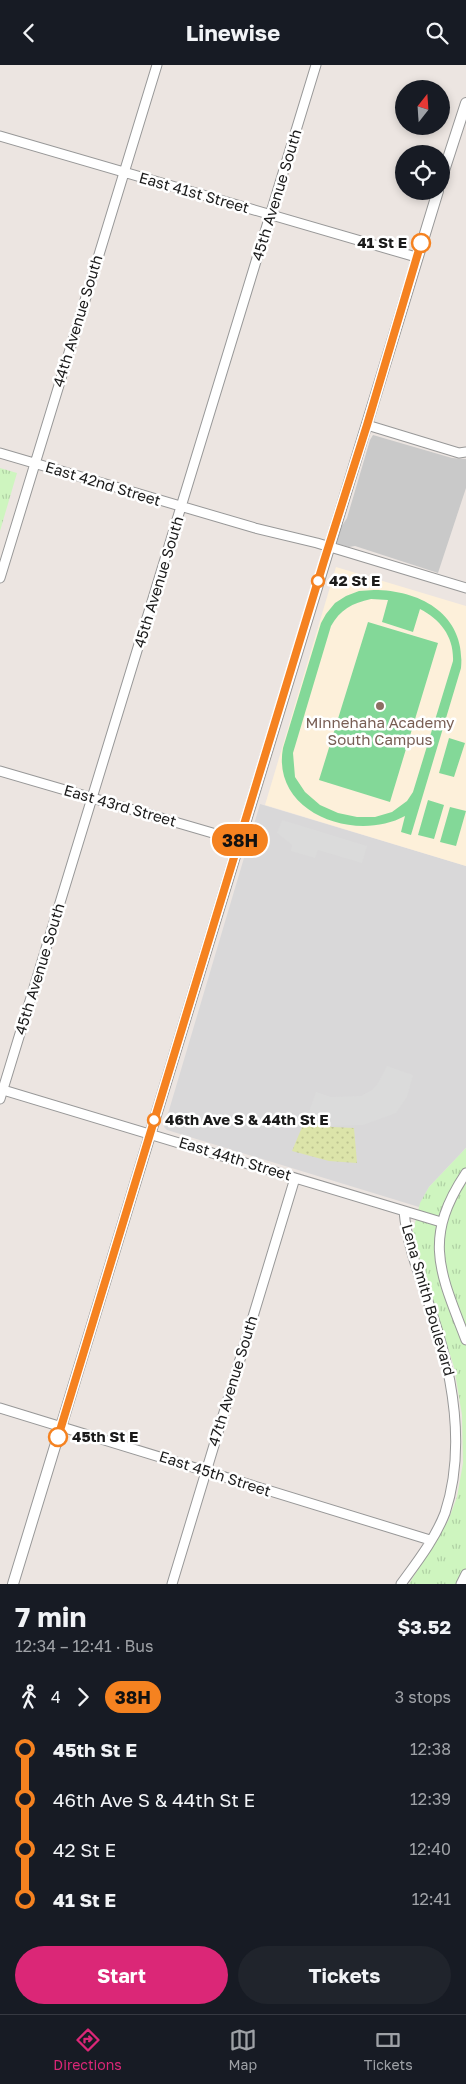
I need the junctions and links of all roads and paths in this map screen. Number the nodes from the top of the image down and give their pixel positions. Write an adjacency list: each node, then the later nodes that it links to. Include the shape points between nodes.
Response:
1 (157, 65): 6 (street, 44th Avenue South)
2 (316, 65): 8 (street, 45th Avenue South)
3 (466, 103): 5 (street)
4 (0, 136): 6 (street, East 41st Street)
5 (450, 152)
6 (124, 172): 8 (street, East 41st Street); 13 (street, 44th Avenue South)
7 (435, 200): 9 (street)
8 (271, 215): 9 (street, East 41st Street); 14 (street, 45th Avenue South)
9 (416, 257): 10 (street)
10 (367, 425): 12 (street); 15 (street)
11 (0, 453): 13 (street, East 42nd Street)
12 (466, 453)
13 (35, 463): 14 (street, East 42nd Street); 16 (street, 44th Avenue South)
14 (182, 507): 15 (street, East 42nd Street); 19 (street, 45th Avenue South)
15 (328, 546): 17 (street, East 42nd Street); 20 (street)
16 (0, 578)
17 (466, 588)
18 (0, 771): 19 (street, East 43rd Street)
19 (93, 798): 20 (street, East 43rd Street); 21 (street, 45th Avenue South)
20 (240, 841): 22 (street)
21 (1, 1092): 22 (street, East 44th Street)
22 (150, 1133): 24 (street, East 44th Street); 29 (street)
23 (466, 1173): 26 (street, via 456,1187)
24 (295, 1178): 25 (street, East 44th Street); 30 (street, 47th Avenue South)
25 (404, 1211): 26 (street, East 44th Street); 31 (street, Lena Smith Boulevard, via 414,1258 442,1342 456,1418 453,1488 445,1513)
26 (441, 1222): 27 (street, via 440,1267)
27 (466, 1340)
28 (0, 1408): 29 (street, East 45th Street)
29 (61, 1427): 30 (street, East 45th Street); 33 (street)
30 (204, 1471): 31 (street, East 45th Street); 34 (street, 47th Avenue South)
31 (430, 1540): 35 (street, Lena Smith Boulevard)
32 (466, 1574): 36 (street)
33 (13, 1584)
34 (172, 1584)
35 (402, 1584)
36 (462, 1584)

